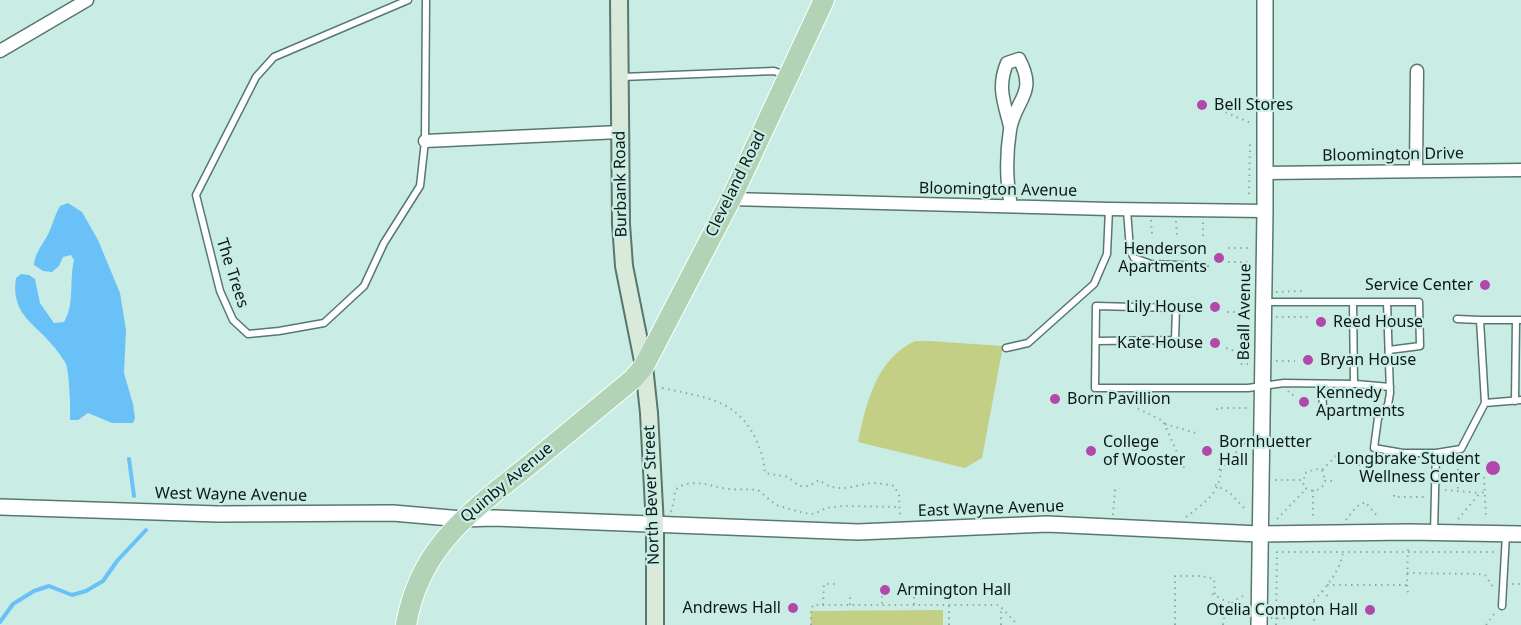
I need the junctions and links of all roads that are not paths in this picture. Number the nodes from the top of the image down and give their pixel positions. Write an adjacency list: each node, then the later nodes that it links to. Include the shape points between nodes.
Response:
1 (87, 0): 7 (street)
2 (408, 0): 13 (lane, The Trees, via 274,57 256,77 196,195 220,291 233,320 248,334 324,323 364,286 384,243 420,186)
3 (426, 0): 13 (lane, The Trees)
4 (619, 0): 10 (main road, Burbank Road)
5 (824, 0): 9 (main road, Cleveland Road)
6 (1265, 0): 16 (street, Beall Avenue)
7 (0, 51)
8 (1417, 71): 14 (street)
9 (788, 76): 10 (lane, via 774,71); 17 (main road, Cleveland Road)
10 (620, 77): 12 (main road, Burbank Road)
11 (1010, 126): 11 (street, via 1001,93 1002,76 1007,63 1018,59 1026,71 1027,83); 18 (street, via 1007,153)
12 (620, 132): 13 (street); 32 (main road, Burbank Road, via 624,266)
13 (425, 141)
14 (1416, 170): 15 (street, Bloomington Drive); 16 (street, Bloomington Drive)
15 (1521, 170)
16 (1264, 173): 21 (street, Beall Avenue)
17 (730, 199): 18 (street, Bloomington Avenue); 32 (main road, Cleveland Road)
18 (1011, 206): 19 (street, Bloomington Avenue)
19 (1109, 209): 20 (street, Bloomington Avenue); 30 (lane, via 1107,254 1094,284 1028,343)
20 (1127, 209): 21 (street, Bloomington Avenue); 22 (lane, via 1134,258 1151,264)
21 (1264, 211): 23 (street, Beall Avenue)
22 (1204, 266)
23 (1263, 302): 24 (lane); 35 (street, Beall Avenue)
24 (1353, 302): 25 (lane); 34 (lane)
25 (1387, 302): 31 (lane); 31 (lane, via 1419,302 1420,346)
26 (1457, 319): 27 (lane)
27 (1480, 320): 28 (lane); 38 (lane)
28 (1519, 320): 37 (lane)
29 (1096, 341): 29 (lane, via 1096,306 1176,308 1175,340); 35 (lane, via 1095,388)
30 (1006, 348)
31 (1389, 350): 36 (lane)
32 (644, 366): 42 (main road, Quinby Avenue); 43 (main road, North Bever Street)
33 (1322, 384): 34 (lane); 35 (lane); 39 (lane)
34 (1354, 384): 36 (lane)
35 (1262, 386): 46 (street, Beall Avenue)
36 (1390, 387): 40 (lane, via 1388,405 1378,418 1374,448)
37 (1518, 400): 38 (lane)
38 (1485, 403): 40 (lane, via 1461,450)
39 (1323, 410)
40 (1436, 453): 44 (lane)
41 (0, 507): 42 (street, West Wayne Avenue, via 218,514 393,513)
42 (462, 519): 43 (street, East Wayne Avenue); 49 (main road, Quinby Avenue, via 430,559 409,607)
43 (662, 521): 46 (street, East Wayne Avenue, via 858,532 1047,524); 50 (main road, North Bever Street)
44 (1434, 532): 45 (street, East Wayne Avenue); 46 (street, East Wayne Avenue)
45 (1513, 533): 47 (lane, via 1505,552)
46 (1259, 534): 48 (street, Beall Avenue)
47 (1502, 606)
48 (1259, 622)
49 (406, 625)
50 (655, 625)

